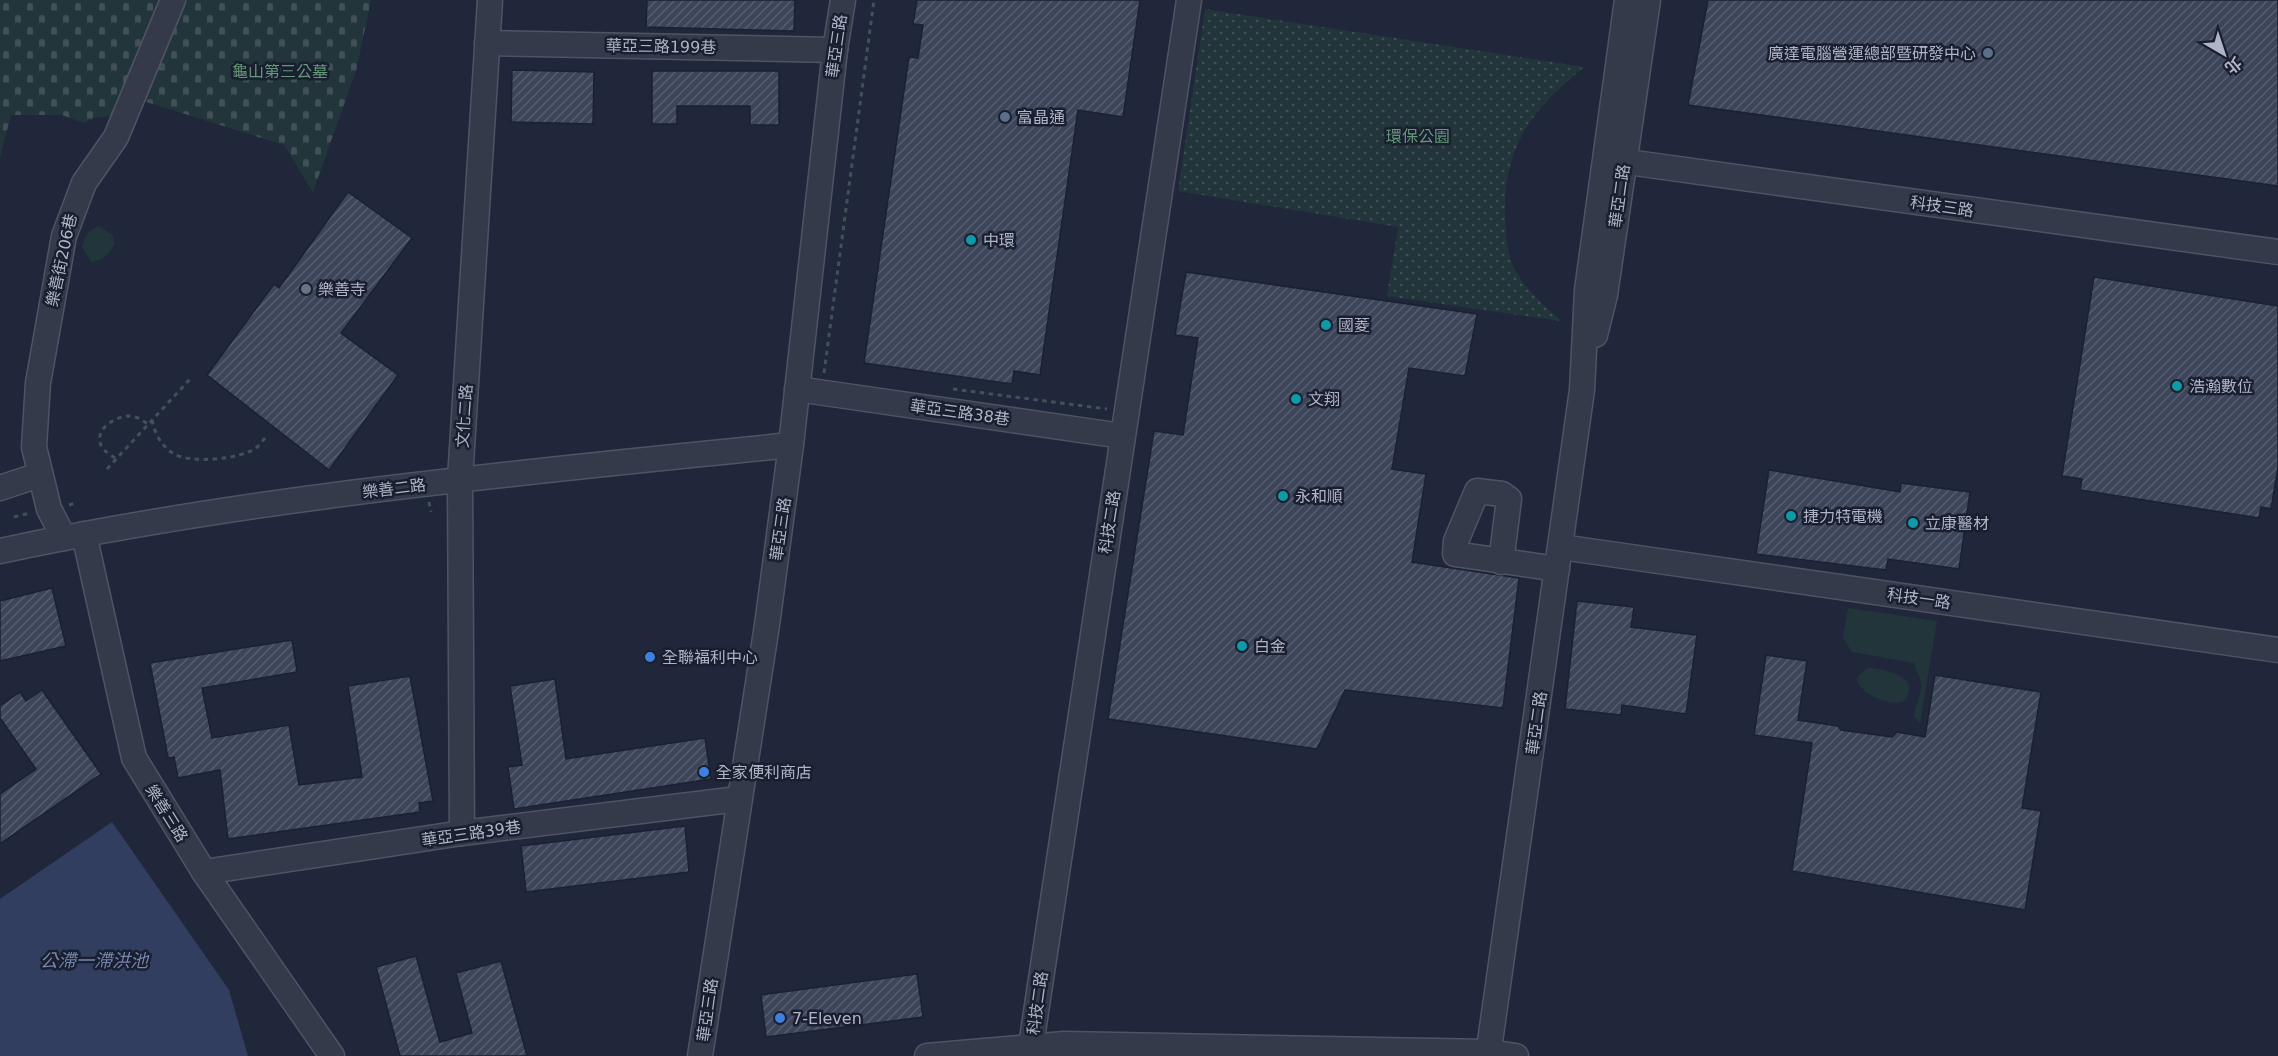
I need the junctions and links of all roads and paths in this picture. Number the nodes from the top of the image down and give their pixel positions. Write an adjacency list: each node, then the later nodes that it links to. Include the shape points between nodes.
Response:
1 (173, 0): 24 (street, 樂善街206巷, via 116,137 84,183 64,236 38,383 34,447)
2 (490, 0): 8 (street, 文化二路)
3 (843, 0): 9 (street, 華亞三路)
4 (874, 0): 12 (path, via 824,373)
5 (1189, 0): 19 (street, 科技二路)
6 (1627, 0): 10 (street, 華亞二路)
7 (1648, 0): 10 (street, 華亞二路)
8 (487, 43): 9 (street, 華亞三路199巷); 25 (street, 文化二路)
9 (835, 50): 14 (street, 華亞三路)
10 (1615, 160): 11 (street, 科技三路); 29 (street, 華亞二路, via 1605,295 1582,390)
11 (2278, 252)
12 (836, 374)
13 (191, 378): 17 (path)
14 (797, 389): 19 (street, 華亞三路38巷); 21 (street, 華亞三路)
15 (951, 389): 16 (path)
16 (1113, 410)
17 (152, 420): 18 (path); 20 (path, via 155,434 164,445 175,455 189,459 230,457 256,448)
18 (148, 424): 22 (path); 22 (path, via 134,416 117,418 106,425 99,437 101,445)
19 (1122, 436): 35 (street, 科技二路)
20 (266, 437)
21 (791, 445): 25 (street, 樂善二路); 32 (street, 華亞三路)
22 (116, 459): 23 (path)
23 (106, 469)
24 (39, 475): 26 (street); 27 (street, 樂善街206巷, via 49,509)
25 (460, 480): 27 (street, 樂善二路); 33 (street, 文化二路)
26 (0, 488)
27 (74, 536): 28 (street, 樂善二路); 34 (street, 樂善三路, via 134,759)
28 (0, 551)
29 (1559, 558): 30 (street, 科技一路); 31 (street, 科技一路); 37 (street, 華亞二路)
30 (1501, 562)
31 (2278, 650)
32 (738, 799): 33 (street, 華亞三路39巷); 39 (street, 華亞三路)
33 (462, 833): 34 (street, 華亞三路39巷)
34 (204, 872): 38 (street, 樂善三路)
35 (1031, 1045): 36 (street); 40 (street)
36 (1226, 1051): 37 (street)
37 (1489, 1054): 41 (street)
38 (332, 1056)
39 (700, 1056)
40 (927, 1056)
41 (1516, 1056)

